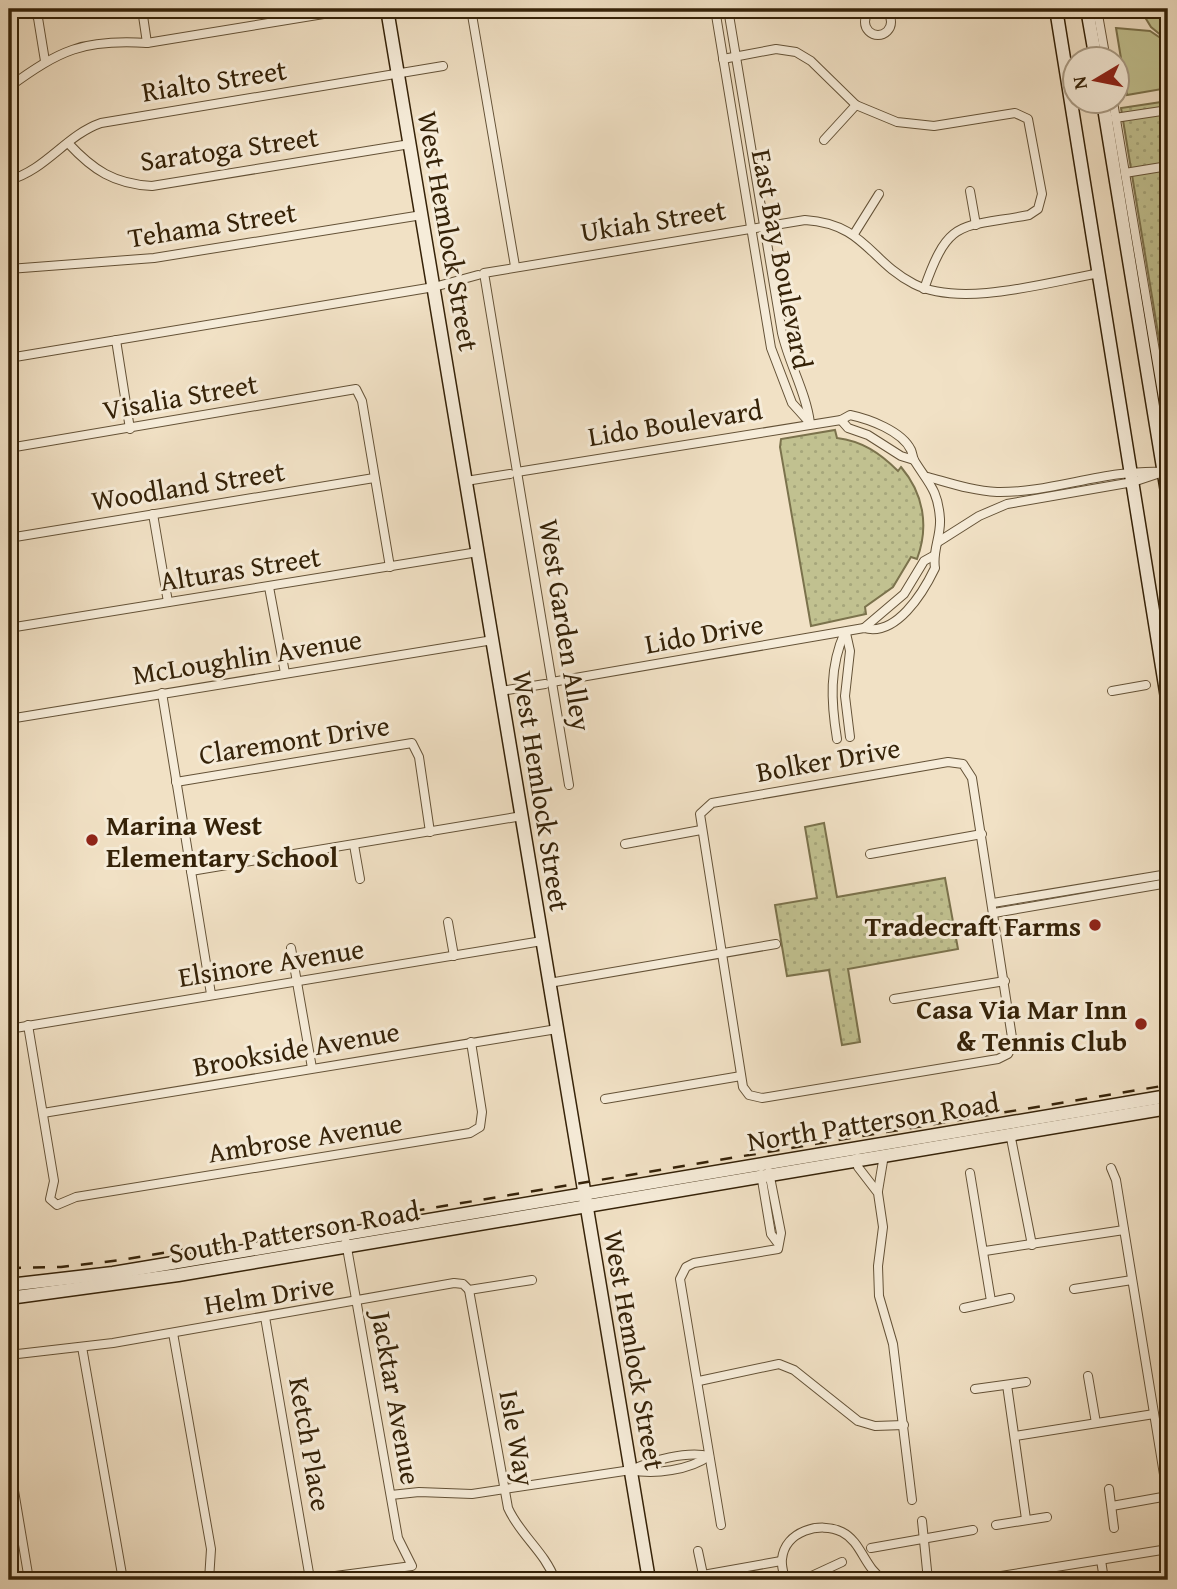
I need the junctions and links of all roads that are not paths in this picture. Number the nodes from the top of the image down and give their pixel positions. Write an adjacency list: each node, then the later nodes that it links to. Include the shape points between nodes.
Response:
1 (32, 9): 16 (street, via 38,18)
2 (142, 9): 11 (street)
3 (354, 9): 11 (street)
4 (387, 9): 18 (street, West Hemlock Street)
5 (471, 9): 37 (street)
6 (715, 9): 15 (street, East Bay Boulevard)
7 (728, 9): 14 (street, East Bay Boulevard)
8 (1056, 9): 39 (street)
9 (1087, 9): 12 (street)
10 (1097, 9): 13 (street)
11 (147, 43): 16 (street, via 91,43)
12 (1094, 46)
13 (1104, 46)
14 (736, 56): 15 (street); 20 (street, via 776,49 796,52); 33 (street, East Bay Boulevard)
15 (723, 59): 35 (street, East Bay Boulevard)
16 (45, 61): 19 (street)
17 (443, 66): 18 (street, Rialto Street)
18 (398, 74): 25 (street, Rialto Street, via 114,120 90,127); 26 (street, West Hemlock Street)
19 (9, 86)
20 (856, 105): 24 (street); 34 (street, via 881,117 920,126 1015,113 1028,119 1041,204 1029,215)
21 (1168, 110): 23 (street)
22 (1104, 116): 51 (street)
23 (1115, 118): 28 (street)
24 (824, 140)
25 (68, 143): 26 (street, Saratoga Street, via 110,178 152,186); 29 (street, Rialto Street, via 40,166)
26 (410, 144): 32 (street, West Hemlock Street)
27 (1168, 166): 28 (street)
28 (1125, 173): 47 (street)
29 (9, 180)
30 (970, 191): 34 (street)
31 (879, 194): 36 (street)
32 (422, 215): 38 (street, Tehama Street, via 154,258); 41 (street, West Hemlock Street)
33 (764, 225): 35 (street, Ukiah Street); 36 (street, Ukiah Street, via 814,220); 46 (street, East Bay Boulevard, via 785,349 807,402)
34 (976, 225): 42 (street, via 948,237)
35 (751, 227): 37 (street, Ukiah Street); 46 (street, East Bay Boulevard, via 776,366 792,403)
36 (854, 234): 42 (street, Ukiah Street, via 894,271)
37 (515, 267): 40 (street, Ukiah Street)
38 (9, 270)
39 (1100, 273): 42 (street, Ukiah Street, via 966,295); 53 (street)
40 (481, 274): 41 (street, Ukiah Street); 52 (street, West Garden Alley)
41 (434, 288): 43 (street, Ukiah Street); 56 (street, West Hemlock Street)
42 (924, 289)
43 (116, 340): 44 (street, Ukiah Street); 48 (street)
44 (9, 358)
45 (841, 420): 46 (street, Lido Boulevard); 50 (street, Lido Boulevard, via 848,428); 50 (street, Lido Boulevard, via 850,415 888,430 911,448)
46 (810, 423): 52 (street, Lido Boulevard)
47 (1168, 428)
48 (130, 429): 49 (street, Visalia Street); 55 (street, Visalia Street, via 359,390)
49 (9, 448)
50 (914, 460): 54 (street, Lido Boulevard)
51 (1164, 472): 53 (street); 57 (street)
52 (513, 473): 56 (street, Lido Boulevard); 71 (street, West Garden Alley)
53 (1132, 476): 54 (street, via 999,492); 60 (street, via 1007,504); 76 (street)
54 (928, 477): 60 (street, Lido Boulevard, via 939,509)
55 (374, 478): 58 (street, Woodland Street); 63 (street)
56 (466, 481): 61 (street, West Hemlock Street)
57 (1168, 498)
58 (153, 513): 59 (street, Woodland Street); 65 (street)
59 (9, 538)
60 (939, 542): 62 (street, Lido Drive)
61 (478, 552): 63 (street, Alturas Street); 69 (street, West Hemlock Street)
62 (933, 556): 67 (street, Lido Drive, via 924,561 904,594); 67 (street, Lido Drive, via 935,568 915,602 883,628)
63 (390, 567): 64 (street, Alturas Street)
64 (269, 587): 65 (street, Alturas Street); 70 (street)
65 (168, 602): 66 (street, Alturas Street)
66 (9, 628)
67 (864, 628): 68 (street, Lido Drive)
68 (845, 632): 71 (street, Lido Drive); 78 (street, via 850,651 845,696); 79 (street, via 832,674)
69 (493, 640): 70 (street, McLoughlin Avenue); 73 (street, West Hemlock Street)
70 (285, 673): 75 (street, McLoughlin Avenue)
71 (548, 683): 73 (street, Lido Drive); 81 (street, West Garden Alley)
72 (1146, 685): 74 (street)
73 (501, 691): 82 (street, West Hemlock Street)
74 (1112, 691)
75 (162, 693): 77 (street, McLoughlin Avenue); 80 (street)
76 (1168, 704)
77 (9, 719)
78 (850, 737)
79 (837, 739)
80 (176, 782): 84 (street, Claremont Drive, via 412,743 419,757); 89 (street)
81 (569, 785)
82 (522, 816): 84 (street); 96 (street, West Hemlock Street)
83 (701, 830): 85 (street, Bolker Drive, via 701,814 712,803 948,762 963,764 970,773); 86 (street); 99 (street)
84 (430, 832): 87 (street)
85 (982, 834): 88 (street); 93 (street, Bolker Drive)
86 (625, 844)
87 (354, 845): 89 (street); 91 (street)
88 (870, 854)
89 (191, 871): 104 (street)
90 (1168, 874): 93 (street)
91 (360, 879)
92 (1168, 883): 94 (street)
93 (992, 903): 94 (street, Bolker Drive)
94 (994, 913): 102 (street, Bolker Drive)
95 (448, 922): 100 (street)
96 (542, 941): 100 (street, Elsinore Avenue); 103 (street, West Hemlock Street)
97 (776, 944): 99 (street)
98 (291, 948): 101 (street)
99 (722, 953): 103 (street); 111 (street)
100 (454, 956): 101 (street, Elsinore Avenue)
101 (297, 980): 104 (street, Elsinore Avenue); 110 (street)
102 (1005, 981): 105 (street); 111 (street, Bolker Drive, via 1013,1044 998,1059 762,1098 749,1095)
103 (549, 983): 108 (street, West Hemlock Street)
104 (211, 994): 106 (street, Elsinore Avenue)
105 (894, 999)
106 (28, 1026): 107 (street, Elsinore Avenue); 115 (street)
107 (9, 1029)
108 (556, 1029): 109 (street, Brookside Avenue); 123 (street, West Hemlock Street)
109 (471, 1042): 110 (street, Brookside Avenue); 115 (street, Ambrose Avenue, via 482,1112 480,1127 470,1133 53,1204 54,1181)
110 (312, 1069): 115 (street, Brookside Avenue)
111 (741, 1076): 113 (street)
112 (1168, 1096): 116 (street, North Patterson Road)
113 (605, 1100)
114 (1168, 1108): 116 (street, North Patterson Road)
115 (43, 1113)
116 (1009, 1129): 117 (street, North Patterson Road); 118 (street, North Patterson Road); 126 (street)
117 (856, 1154): 118 (street, North Patterson Road); 120 (street, North Patterson Road); 122 (street)
118 (884, 1155): 122 (street)
119 (1111, 1168): 124 (street)
120 (765, 1171): 123 (street, North Patterson Road); 143 (street, via 771,1234 777,1246 694,1263 680,1279)
121 (970, 1173): 127 (street)
122 (878, 1194): 149 (street, via 884,1227 879,1296 893,1344)
123 (586, 1200): 125 (street, South Patterson Road); 153 (street, West Hemlock Street)
124 (1124, 1230): 126 (street); 129 (street)
125 (346, 1241): 130 (street, South Patterson Road); 133 (street, South Patterson Road, via 104,1287); 136 (street, Jacktar Avenue)
126 (1032, 1245): 127 (street)
127 (985, 1251): 135 (street)
128 (532, 1280): 132 (street, Helm Drive)
129 (1132, 1280): 131 (street); 147 (street)
130 (9, 1285)
131 (1074, 1289)
132 (469, 1290): 136 (street, Helm Drive, via 454,1283); 154 (street, Isle Way)
133 (9, 1298)
134 (1010, 1298): 135 (street)
135 (991, 1301): 137 (street)
136 (357, 1303): 138 (street, Helm Drive); 156 (street, Jacktar Avenue)
137 (964, 1308)
138 (265, 1317): 139 (street, Helm Drive); 175 (street, Ketch Place)
139 (173, 1332): 140 (street, Helm Drive); 179 (street, via 211,1549)
140 (82, 1347): 141 (street, Helm Drive); 178 (street)
141 (9, 1355)
142 (1088, 1376): 148 (street)
143 (699, 1381): 149 (street, via 779,1364 799,1373 858,1421 875,1426); 151 (street)
144 (1026, 1382): 145 (street)
145 (1007, 1385): 146 (street); 150 (street)
146 (975, 1389)
147 (1154, 1414): 148 (street); 157 (street)
148 (1096, 1423): 150 (street)
149 (904, 1425): 158 (street)
150 (1015, 1436): 161 (street)
151 (709, 1456): 153 (street, via 697,1453); 163 (street)
152 (9, 1461): 177 (street)
153 (631, 1470): 154 (street); 182 (street, West Hemlock Street)
154 (503, 1488): 156 (street, via 458,1495); 181 (street, Isle Way, via 513,1519)
155 (1109, 1489): 159 (street)
156 (391, 1495): 175 (street, Jacktar Avenue, via 400,1547 412,1566)
157 (1168, 1498): 159 (street)
158 (912, 1500)
159 (1112, 1506): 165 (street)
160 (1047, 1517): 161 (street)
161 (1026, 1519): 164 (street)
162 (922, 1521): 167 (street)
163 (721, 1525)
164 (996, 1525)
165 (1114, 1528)
166 (973, 1530): 167 (street)
167 (923, 1539): 168 (street); 186 (street)
168 (872, 1548)
169 (1168, 1549): 171 (street)
170 (698, 1551): 174 (street)
171 (1101, 1560): 176 (street); 188 (street)
172 (781, 1561): 174 (street); 183 (street); 185 (street, via 786,1547 799,1534 833,1528 854,1542)
173 (842, 1562): 184 (street)
174 (704, 1578)
175 (310, 1579): 180 (street)
176 (995, 1579): 187 (street)
177 (29, 1580)
178 (123, 1580)
179 (209, 1580)
180 (305, 1580)
181 (555, 1580)
182 (649, 1580)
183 (785, 1580)
184 (803, 1580)
185 (884, 1580)
186 (928, 1580)
187 (976, 1580)
188 (1104, 1580)

